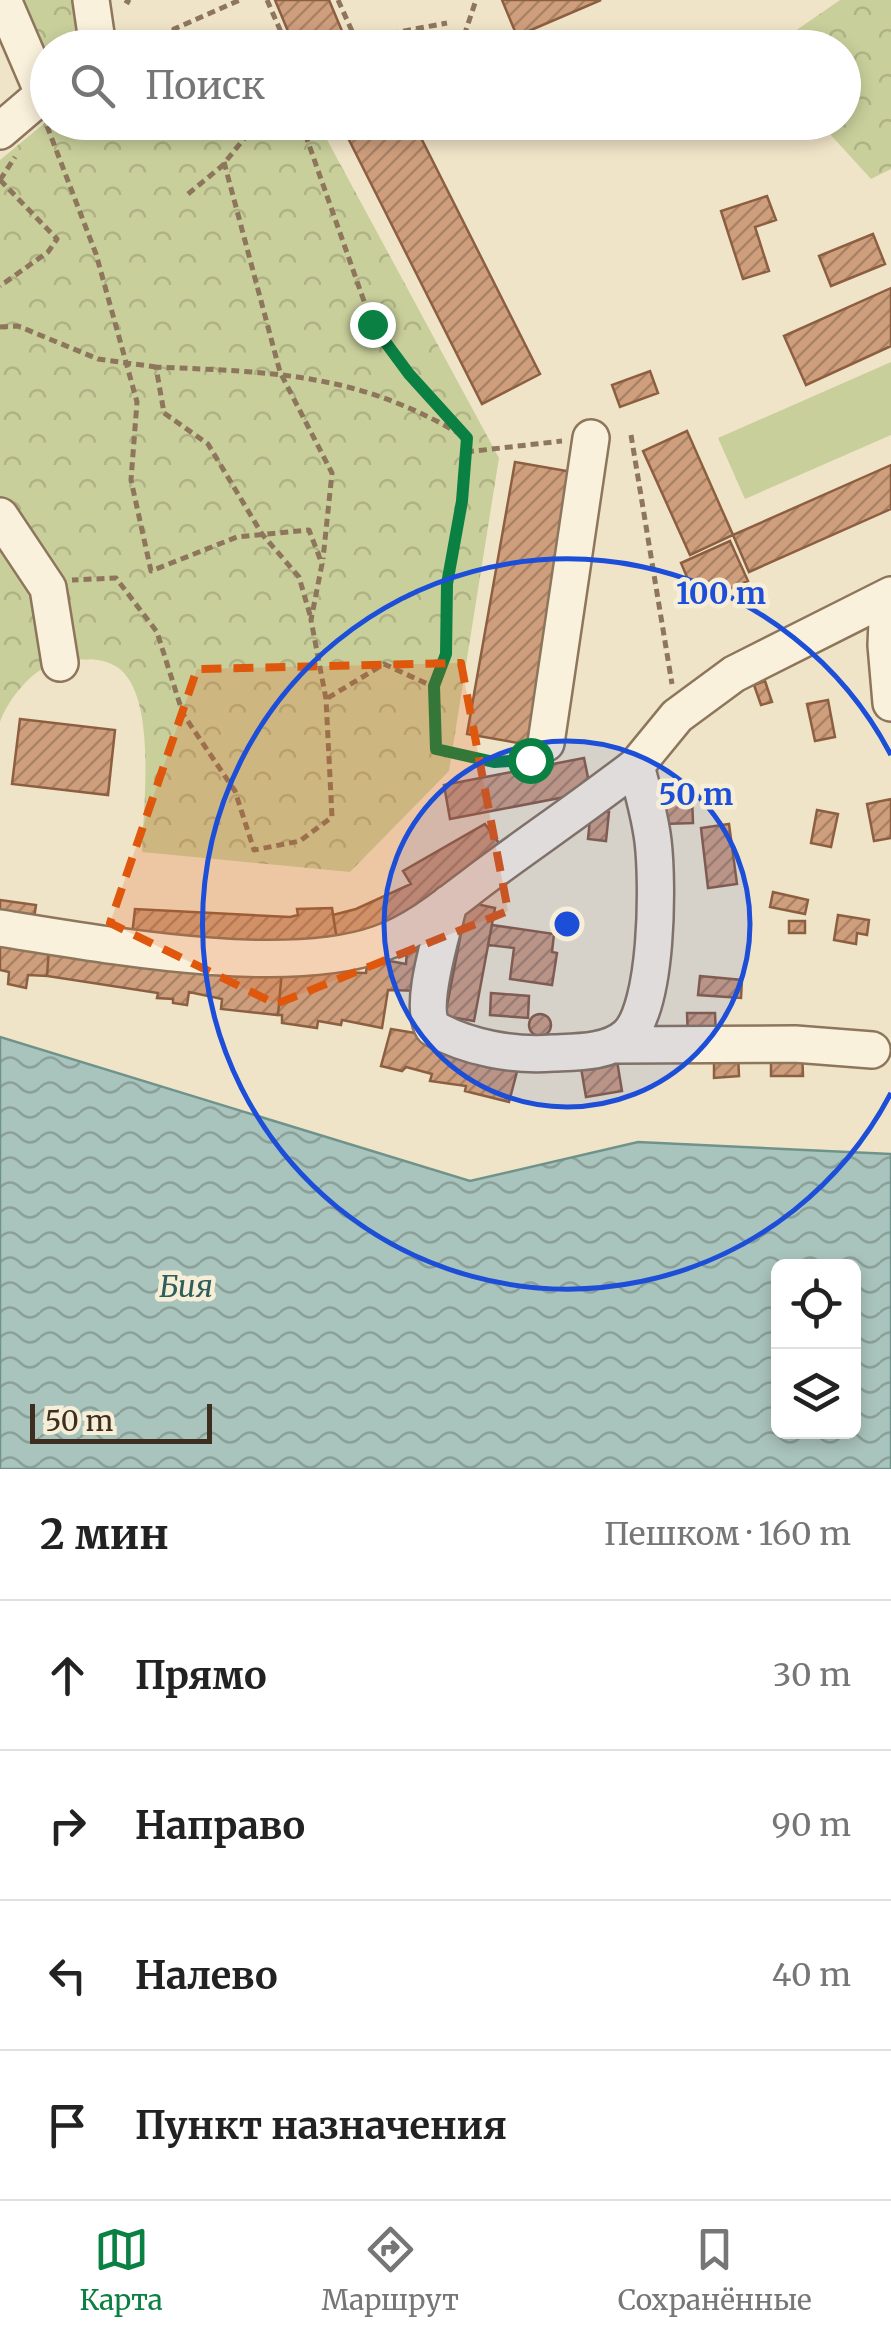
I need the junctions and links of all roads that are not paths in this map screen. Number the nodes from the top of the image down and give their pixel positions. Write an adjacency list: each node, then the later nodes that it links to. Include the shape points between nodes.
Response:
1 (3, 0): 4 (street)
2 (91, 0): 3 (street)
3 (105, 30)
4 (30, 58)
5 (30, 112): 6 (street)
6 (10, 141)
7 (590, 438): 12 (street)
8 (0, 516): 10 (street, via 48,588)
9 (889, 596): 11 (street); 13 (street, via 734,674 677,716)
10 (60, 663)
11 (891, 703)
12 (546, 743)
13 (636, 766): 14 (street); 16 (street, via 650,819 654,940 635,1027)
14 (449, 903): 15 (street, via 378,944 306,955 148,950); 16 (street, via 428,995 434,1028 516,1053)
15 (0, 928)
16 (613, 1045): 17 (street)
17 (872, 1050)

